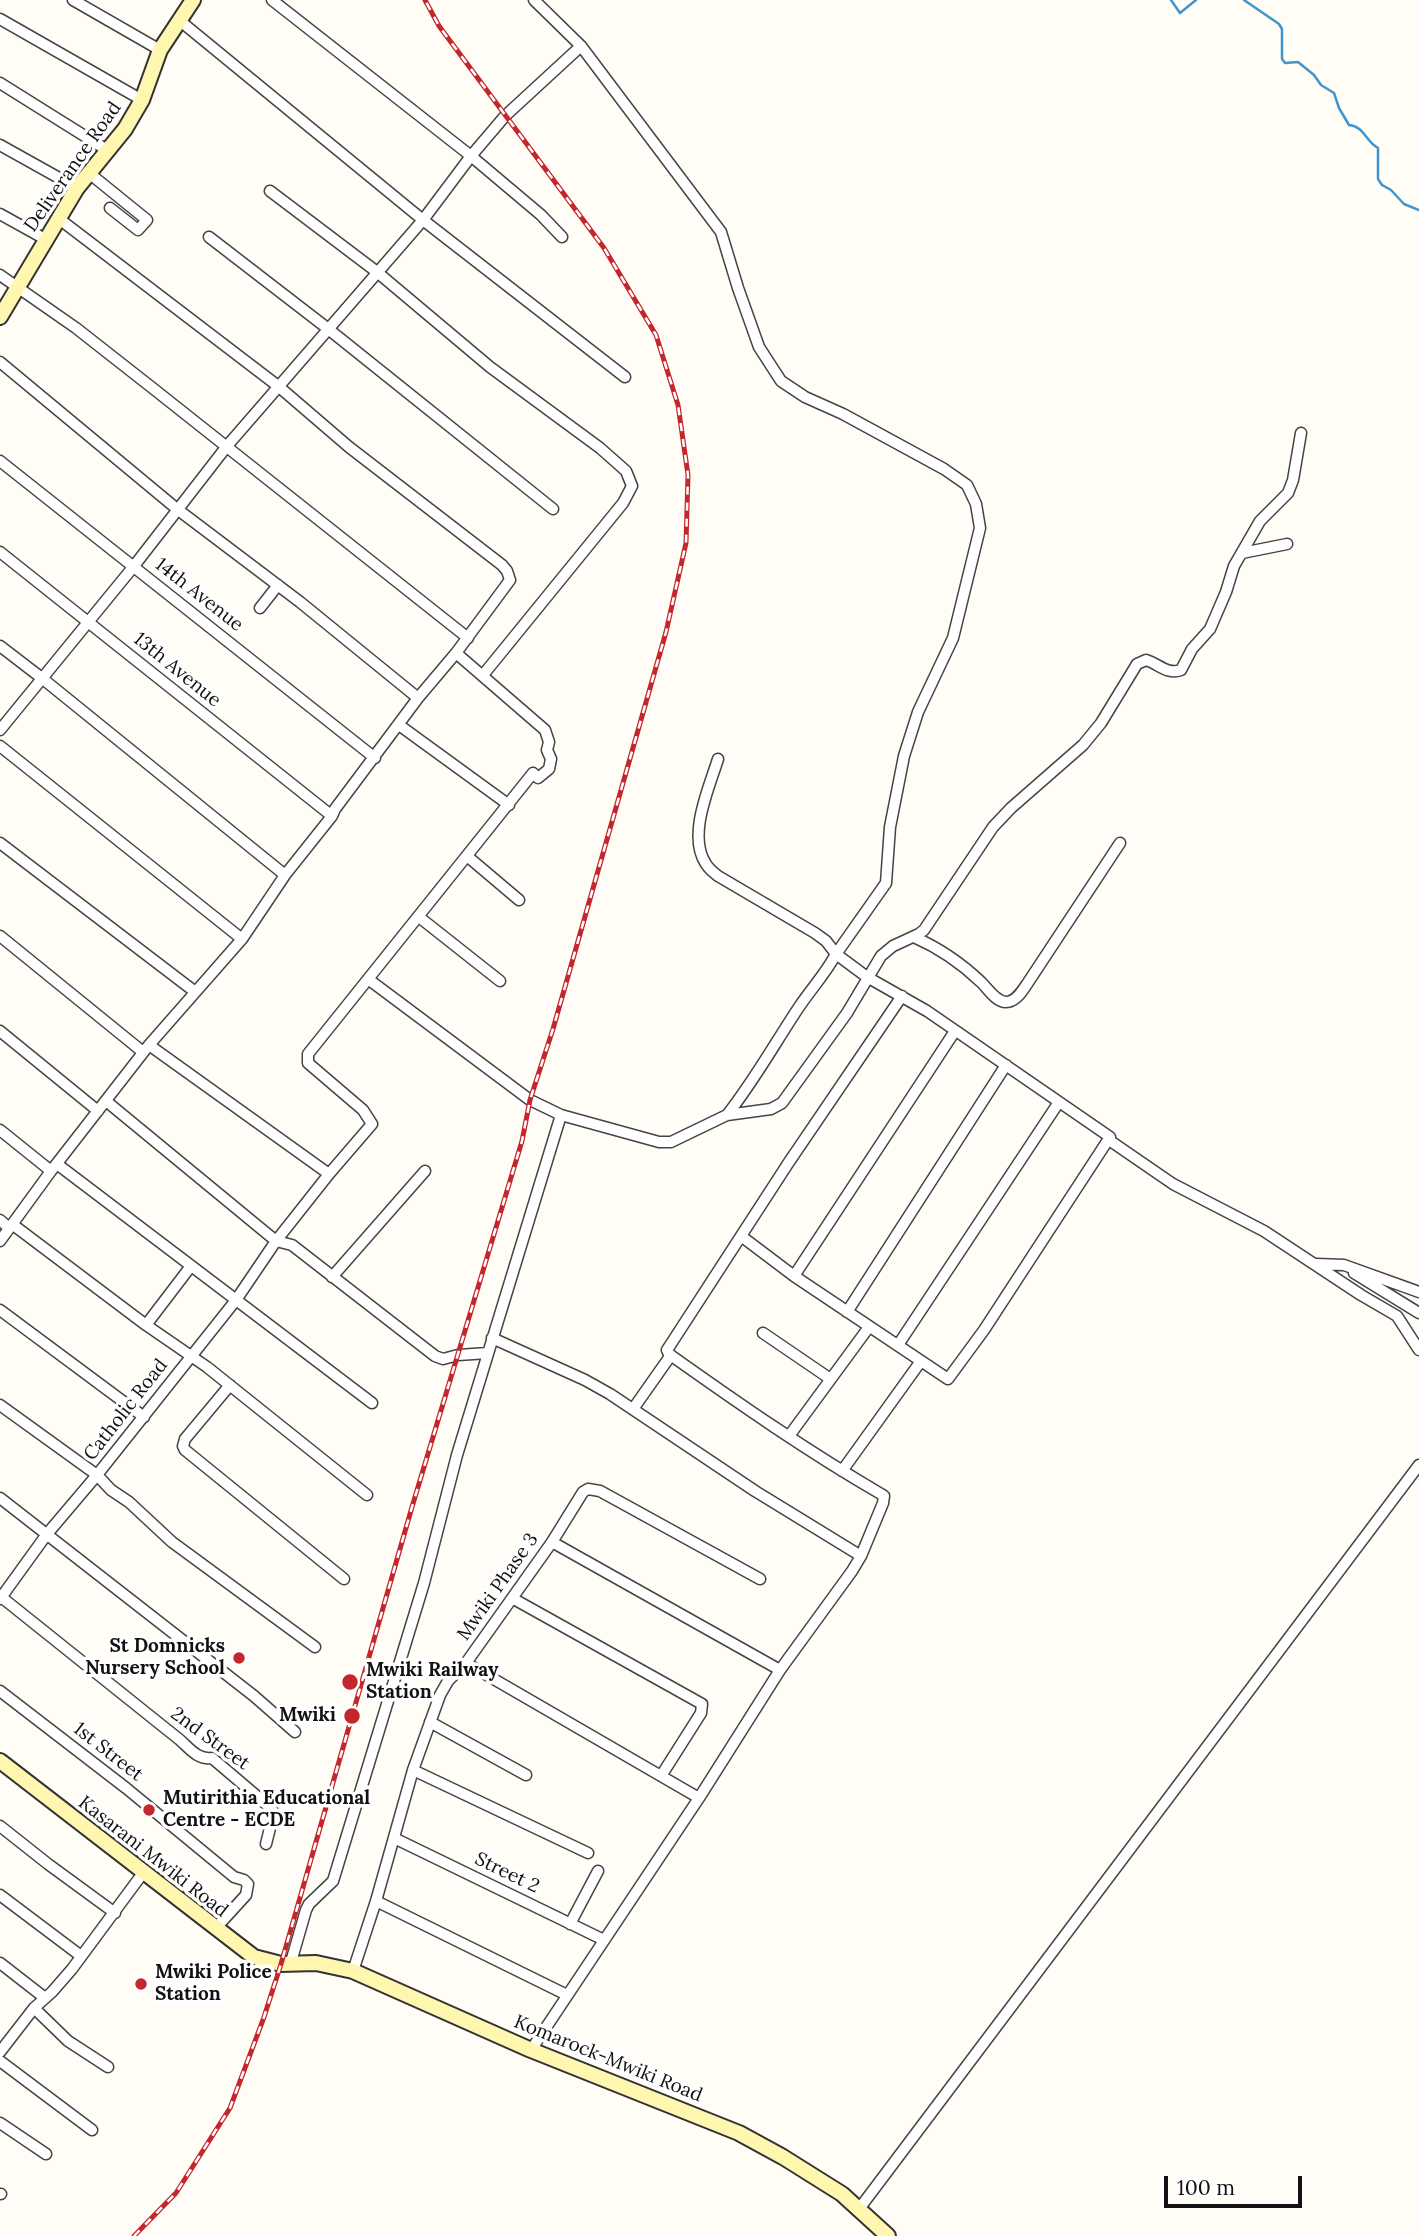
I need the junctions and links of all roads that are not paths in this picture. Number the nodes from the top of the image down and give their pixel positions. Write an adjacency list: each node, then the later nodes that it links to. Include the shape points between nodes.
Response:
1 (73, 0): 8 (street)
2 (272, 0): 13 (street)
3 (534, 0): 7 (street)
4 (188, 2): 6 (main road, Deliverance Road)
5 (0, 19): 10 (street)
6 (179, 20): 8 (main road, Deliverance Road); 20 (street)
7 (580, 46): 13 (street, via 505,116); 66 (street, via 721,232 759,347 781,382 944,469 967,485 976,504 980,528 953,638 918,712 904,756 890,827 886,883)
8 (160, 50): 10 (main road, Deliverance Road)
9 (0, 83): 12 (street)
10 (142, 100): 12 (main road, Deliverance Road)
11 (0, 145): 15 (street)
12 (107, 150): 14 (main road, Deliverance Road)
13 (471, 156): 20 (street); 22 (street)
14 (89, 173): 15 (main road, Deliverance Road); 17 (street, via 147,220 138,230)
15 (76, 188): 19 (main road, Deliverance Road)
16 (270, 191): 24 (street)
17 (110, 208)
18 (0, 214): 23 (street)
19 (58, 218): 23 (main road, Deliverance Road); 31 (street)
20 (423, 219): 24 (street); 30 (street)
21 (209, 237): 28 (street)
22 (562, 237)
23 (45, 239): 26 (main road, Deliverance Road)
24 (377, 271): 28 (street); 47 (street, via 490,367 600,447 631,478 631,491 623,503)
25 (0, 275): 26 (street)
26 (19, 286): 27 (main road, Deliverance Road); 33 (street)
27 (0, 317)
28 (327, 328): 31 (street); 36 (street)
29 (0, 362): 35 (street)
30 (625, 377)
31 (278, 386): 33 (street); 44 (street, via 507,571 507,586)
32 (1301, 433): 39 (street, via 1288,493 1260,521)
33 (227, 446): 35 (street); 44 (street)
34 (0, 461): 40 (street, 14th Avenue)
35 (177, 509): 40 (street); 41 (street)
36 (553, 509)
37 (1287, 544): 39 (street)
38 (0, 552): 43 (street, 13th Avenue)
39 (1242, 553): 64 (street, via 1210,629 1181,670 1167,670 1146,660 1137,663 1083,746 993,827 924,930)
40 (134, 566): 43 (street); 53 (street, 14th Avenue)
41 (278, 585): 42 (street); 49 (street)
42 (260, 608)
43 (88, 621): 48 (street); 56 (street, 13th Avenue)
44 (468, 638): 46 (street)
45 (0, 646): 48 (street)
46 (456, 653): 47 (street); 49 (street)
47 (483, 675): 55 (street, via 549,736 549,769 538,778 533,773)
48 (43, 678): 51 (street); 60 (street)
49 (418, 698): 50 (street)
50 (399, 725): 53 (street); 55 (street)
51 (0, 730)
52 (0, 746): 65 (street)
53 (375, 758): 56 (street)
54 (718, 759): 66 (street, via 699,820 705,864 815,933)
55 (509, 805): 59 (street)
56 (332, 816): 60 (street)
57 (0, 843): 70 (street)
58 (1120, 843): 64 (street, via 1029,981 1010,1002 996,997 960,963)
59 (467, 856): 61 (street); 62 (street)
60 (285, 876): 65 (street)
61 (519, 900)
62 (419, 917): 68 (street); 69 (street)
63 (0, 936): 74 (street)
64 (914, 937): 67 (street, via 881,956)
65 (242, 939): 70 (street)
66 (836, 954): 67 (street); 80 (street)
67 (867, 977): 71 (street); 80 (street, via 847,1013 782,1103 771,1109)
68 (368, 979): 79 (street, via 530,1100); 85 (street, Catholic Road, via 308,1054 308,1063 363,1110 372,1124)
69 (500, 981)
70 (194, 991): 74 (street)
71 (902, 996): 73 (street); 88 (street)
72 (0, 1031): 78 (street)
73 (955, 1031): 75 (street); 94 (street)
74 (146, 1049): 76 (street); 85 (street)
75 (1006, 1065): 77 (street); 99 (street)
76 (106, 1101): 78 (street); 90 (street)
77 (1059, 1102): 82 (street); 105 (street)
78 (98, 1111): 83 (street)
79 (561, 1115): 80 (street, via 659,1142 671,1142); 104 (street)
80 (727, 1115)
81 (0, 1130): 83 (street)
82 (1109, 1139): 91 (street, via 1173,1184 1264,1231); 110 (street, via 949,1378)
83 (54, 1167): 87 (street); 93 (street)
84 (425, 1171): 95 (street)
85 (329, 1174): 90 (street, Catholic Road)
86 (0, 1220): 87 (street)
87 (11, 1226): 89 (street); 101 (street)
88 (741, 1236): 94 (street); 108 (street, via 668,1348)
89 (0, 1241)
90 (276, 1241): 95 (street, via 292,1245); 97 (street, Catholic Road)
91 (1315, 1264): 92 (street); 106 (street, via 1397,1316)
92 (1342, 1265): 96 (street); 100 (street)
93 (191, 1266): 97 (street); 101 (street)
94 (793, 1276): 99 (street)
95 (332, 1277): 107 (street, via 435,1356)
96 (1419, 1292)
97 (236, 1300): 109 (street, Catholic Road); 113 (street)
98 (0, 1310): 116 (street)
99 (847, 1312): 102 (street)
100 (1419, 1313)
101 (146, 1325): 109 (street)
102 (869, 1326): 105 (street); 111 (street)
103 (762, 1333): 111 (street)
104 (492, 1338): 107 (street); 115 (street, via 585,1380)
105 (898, 1345): 110 (street)
106 (1419, 1350)
107 (488, 1353): 154 (street, via 333,1881 309,1904)
108 (671, 1355): 115 (street); 117 (street)
109 (190, 1357): 112 (street); 116 (street, Catholic Road)
110 (920, 1362): 119 (street)
111 (829, 1378): 117 (street)
112 (230, 1385): 121 (street); 126 (street, via 185,1439 184,1450)
113 (372, 1403)
114 (0, 1405): 120 (street)
115 (633, 1409): 125 (street)
116 (144, 1417): 120 (street, Catholic Road)
117 (789, 1436): 119 (street)
118 (1419, 1465): 168 (street)
119 (842, 1471): 125 (street, via 881,1493 884,1500)
120 (97, 1475): 123 (street, Catholic Road); 130 (street, via 172,1542)
121 (367, 1495)
122 (0, 1498): 123 (street)
123 (47, 1534): 128 (street, Catholic Road); 135 (street)
124 (552, 1542): 127 (street, Mwiki Phase 3, via 583,1492 594,1489); 129 (street, Mwiki Phase 3); 132 (street)
125 (861, 1556): 132 (street)
126 (344, 1579)
127 (760, 1579)
128 (0, 1597): 143 (street, 2nd Street, via 193,1752 212,1758 272,1809)
129 (512, 1598): 131 (street, Mwiki Phase 3); 139 (street, via 702,1704 701,1713)
130 (315, 1647)
131 (466, 1662): 134 (street, Mwiki Phase 3, via 448,1681); 139 (street)
132 (780, 1670): 140 (street)
133 (0, 1691): 151 (street, 1st Street, via 248,1884 246,1895)
134 (430, 1722): 137 (street, Mwiki Phase 3); 138 (street)
135 (295, 1731)
136 (0, 1761): 146 (main road, Kasarani Mwiki Road)
137 (413, 1770): 142 (street, Mwiki Phase 3); 144 (street)
138 (526, 1775)
139 (661, 1776): 140 (street)
140 (699, 1798): 152 (street)
141 (0, 1826): 149 (street)
142 (394, 1838): 148 (street, Mwiki Phase 3); 150 (street, Street 2)
143 (266, 1844)
144 (588, 1853)
145 (598, 1871): 150 (street)
146 (143, 1873): 149 (street); 151 (main road, Kasarani Mwiki Road)
147 (0, 1895): 153 (street)
148 (376, 1902): 156 (street, Mwiki Phase 3); 157 (street)
149 (115, 1913): 153 (street)
150 (570, 1924): 152 (street, Street 2)
151 (215, 1929): 154 (main road, Kasarani Mwiki Road, via 254,1957)
152 (604, 1940): 157 (street)
153 (81, 1956): 158 (street)
154 (291, 1962): 156 (main road, Komarock-Mwiki Road)
155 (0, 1963): 158 (street)
156 (353, 1971): 161 (main road, Komarock-Mwiki Road)
157 (567, 1995): 161 (street)
158 (45, 1998): 159 (street)
159 (34, 2008): 160 (street); 164 (street, via 68,2041)
160 (3, 2040): 162 (street)
161 (531, 2050): 168 (main road, Komarock-Mwiki Road, via 739,2133 813,2175)
162 (0, 2052)
163 (0, 2061): 166 (street)
164 (108, 2067)
165 (0, 2123): 167 (street)
166 (92, 2130)
167 (46, 2154)
168 (859, 2209): 169 (main road, Komarock-Mwiki Road)
169 (888, 2236)

